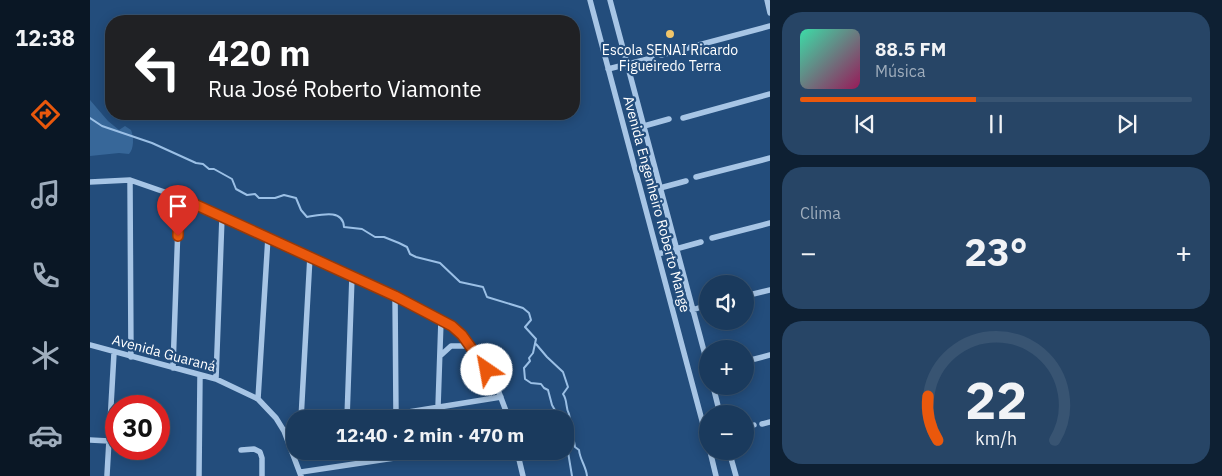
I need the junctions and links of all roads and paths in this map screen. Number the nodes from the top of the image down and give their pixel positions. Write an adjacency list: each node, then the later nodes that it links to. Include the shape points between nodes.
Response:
1 (590, 0): 9 (street, Avenida Engenheiro Roberto Mange)
2 (610, 0): 8 (street, Avenida Engenheiro Roberto Mange)
3 (767, 0): 4 (street)
4 (770, 13)
5 (770, 26): 6 (street)
6 (661, 55)
7 (652, 58): 8 (street)
8 (627, 64): 9 (street); 13 (street, Avenida Engenheiro Roberto Mange)
9 (608, 69): 27 (street, Avenida Engenheiro Roberto Mange)
10 (770, 94): 11 (street)
11 (683, 118)
12 (669, 119): 13 (street)
13 (644, 126): 19 (street, Avenida Engenheiro Roberto Mange)
14 (770, 158): 15 (street)
15 (696, 177)
16 (130, 180): 18 (street); 20 (street); 42 (street)
17 (686, 181): 19 (street)
18 (90, 182)
19 (660, 188): 26 (street, Avenida Engenheiro Roberto Mange)
20 (179, 197): 21 (street); 44 (street)
21 (222, 217): 23 (street); 46 (street)
22 (770, 224): 24 (street)
23 (268, 237): 28 (street); 49 (street)
24 (712, 238)
25 (702, 242): 26 (street)
26 (676, 249): 27 (street); 34 (street, Avenida Engenheiro Roberto Mange)
27 (658, 254): 51 (street, Avenida Engenheiro Roberto Mange)
28 (310, 256): 29 (street); 52 (street)
29 (352, 276): 32 (street); 53 (street)
30 (770, 290): 31 (street)
31 (754, 294)
32 (395, 296): 35 (street); 54 (street)
33 (699, 308): 34 (street)
34 (692, 310): 36 (street, Avenida Engenheiro Roberto Mange)
35 (441, 320): 38 (street, via 458,330); 41 (street)
36 (701, 340)
37 (90, 345): 39 (street, Avenida Guaraná)
38 (471, 346): 41 (street, via 451,346); 48 (street)
39 (114, 352): 42 (street, Avenida Guaraná); 47 (street)
40 (770, 355): 43 (street)
41 (440, 356): 50 (street)
42 (131, 357): 44 (street, Avenida Guaraná)
43 (754, 359)
44 (173, 368): 45 (street, Avenida Guaraná)
45 (200, 375): 46 (street, Avenida Guaraná); 70 (street)
46 (216, 379): 49 (street, Avenida Guaraná)
47 (112, 395)
48 (501, 397): 50 (street); 56 (street)
49 (258, 399): 59 (street, Avenida Guaraná)
50 (438, 407): 55 (street)
51 (699, 409)
52 (301, 410)
53 (345, 410)
54 (396, 410)
55 (420, 410)
56 (506, 410)
57 (770, 422): 58 (street)
58 (762, 424)
59 (284, 431): 68 (street, Avenida Guaraná)
60 (90, 440): 61 (street)
61 (105, 441)
62 (241, 450): 71 (street, via 260,452)
63 (108, 460): 69 (street)
64 (386, 460): 68 (street)
65 (520, 460): 72 (street)
66 (712, 460): 73 (street)
67 (732, 460): 74 (street)
68 (301, 474)
69 (107, 475)
70 (199, 476)
71 (262, 476)
72 (524, 476)
73 (716, 476)
74 (736, 476)

